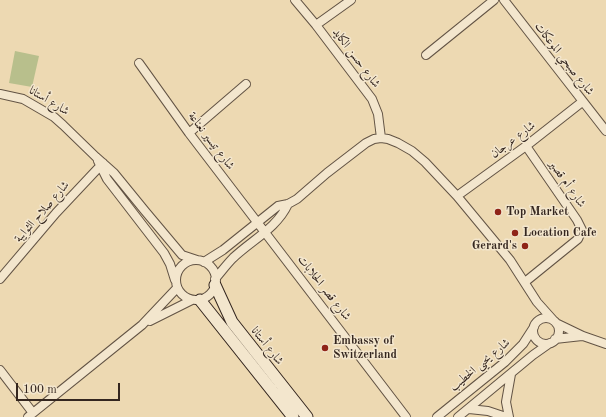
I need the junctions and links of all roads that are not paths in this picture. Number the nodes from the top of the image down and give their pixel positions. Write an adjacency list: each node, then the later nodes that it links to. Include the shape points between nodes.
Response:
1 (295, 0): 5 (street, شارع حسن الكايد)
2 (351, 0): 5 (street)
3 (494, 0): 6 (street)
4 (504, 0): 10 (street, شارع صبحي الموعكات)
5 (316, 25): 13 (street, شارع حسن الكايد, via 372,99 378,114)
6 (426, 55)
7 (139, 63): 12 (street, شارع تيسير نعناعة)
8 (246, 84): 12 (street)
9 (0, 94): 15 (street, شارع أستانا, via 23,100 54,117)
10 (582, 102): 11 (street, شارع صبحي الموعكات); 14 (street, شارع عرجان)
11 (606, 131)
12 (189, 133): 18 (street, شارع تيسير نعناعة)
13 (381, 138): 16 (street, via 412,150); 17 (street, via 374,139 354,152)
14 (526, 146): 16 (street, شارع عرجان); 23 (street, شارع أم قصير, via 582,230 578,239)
15 (101, 164): 20 (street, شارع أستانا, via 114,172 182,255); 21 (street, شارع صلاح الثوايبة); 24 (street, شارع أستانا, via 107,179 164,253 174,272)
16 (458, 196): 23 (street)
17 (288, 204): 18 (street, via 278,206); 19 (street, via 284,213)
18 (258, 222): 19 (street, شارع تيسير نعناعة); 20 (street, via 223,250)
19 (266, 232): 22 (street, via 232,258); 39 (street, شارع قصر الحلابات)
20 (200, 261): 22 (street, via 210,266 214,272); 24 (street, via 182,266 177,272)
21 (0, 279)
22 (215, 282): 25 (street, via 212,292 207,297); 38 (street, شارع أستانا, via 232,322)
23 (525, 282): 26 (street)
24 (176, 284): 25 (street, via 180,294); 28 (street)
25 (196, 300): 28 (street); 37 (street, شارع أستانا)
26 (537, 302): 27 (street); 29 (street)
27 (555, 322): 29 (street, via 546,318 539,320); 30 (street); 31 (street, via 559,330)
28 (142, 325): 36 (street)
29 (535, 325): 31 (street, via 534,335 539,341); 40 (street, شارع يحيى الخطيب, via 523,344 505,362)
30 (582, 336): 31 (street); 32 (street)
31 (553, 341): 34 (street)
32 (606, 344)
33 (0, 370): 36 (street)
34 (511, 374): 35 (street); 43 (street, via 506,402)
35 (469, 409): 41 (street); 42 (street, via 488,411)
36 (31, 415)
37 (293, 417)
38 (307, 417)
39 (406, 417)
40 (437, 417)
41 (458, 417)
42 (506, 417)
43 (510, 417)

